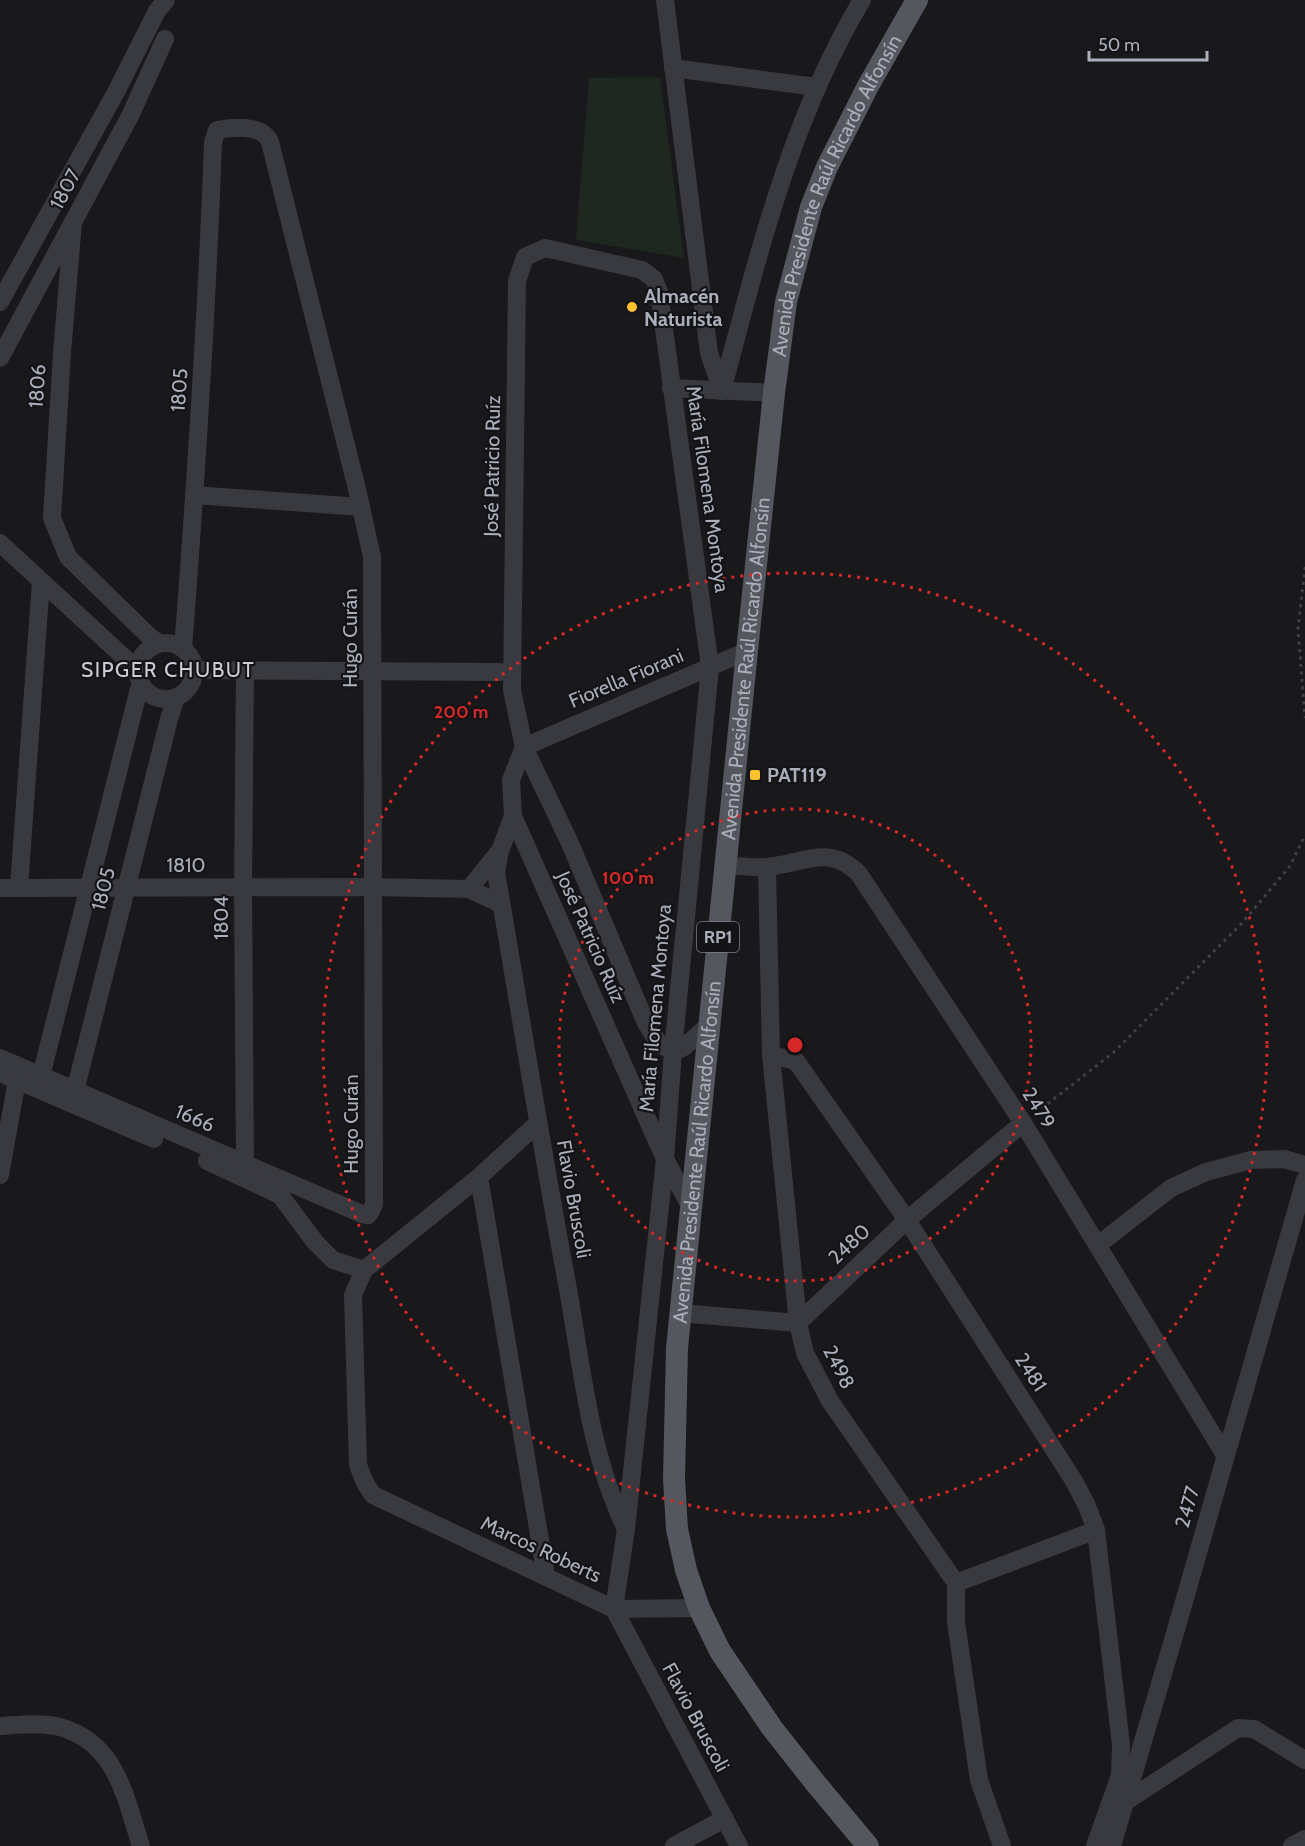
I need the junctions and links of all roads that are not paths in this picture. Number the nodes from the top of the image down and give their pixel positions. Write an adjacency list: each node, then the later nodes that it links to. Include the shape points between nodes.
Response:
1 (166, 0): 11 (street, via 156,11 116,92)
2 (665, 0): 6 (street, María Filomena Montoya)
3 (862, 0): 7 (street)
4 (917, 0): 17 (main road, Avenida Presidente Raúl Ricardo Alfonsín / RP1, via 868,86 811,207 786,302)
5 (165, 39): 9 (street, 1807, via 130,116)
6 (673, 68): 7 (street); 16 (street, María Filomena Montoya, via 709,353)
7 (816, 87): 16 (street, via 764,232)
8 (214, 135): 18 (street, 1805); 19 (street, Hugo Curán, via 225,128 257,130 270,142)
9 (73, 222): 14 (street, 1807); 23 (street, 1806, via 52,518 68,557)
10 (525, 257): 15 (street, María Filomena Montoya, via 545,249 642,270 654,279); 22 (street, José Patricio Ruíz, via 517,281)
11 (18, 268): 12 (street); 13 (street)
12 (0, 287)
13 (0, 302)
14 (0, 358)
15 (671, 388): 16 (street); 26 (street, María Filomena Montoya)
16 (722, 391): 17 (street)
17 (774, 393): 25 (main road, Avenida Presidente Raúl Ricardo Alfonsín / RP1)
18 (194, 495): 19 (street); 24 (street, 1805)
19 (361, 507): 29 (street, Hugo Curán, via 372,557)
20 (0, 543): 21 (street)
21 (41, 581): 31 (street, via 127,660); 39 (street)
22 (513, 627): 30 (street, via 503,646); 33 (street, José Patricio Ruíz, via 512,690)
23 (159, 643): 24 (street); 31 (street, via 143,654 138,664)
24 (183, 649): 27 (street)
25 (747, 651): 26 (street, Fiorella Fiorani); 37 (main road, Avenida Presidente Raúl Ricardo Alfonsín / RP1)
26 (710, 667): 34 (street, Fiorella Fiorani); 48 (street, María Filomena Montoya)
27 (194, 670): 28 (street); 32 (street, via 191,684)
28 (245, 670): 29 (street); 42 (street, 1804)
29 (373, 671): 30 (street); 43 (street, Hugo Curán)
30 (500, 672): 33 (street, via 501,705)
31 (139, 678): 32 (street, via 146,693 155,698); 40 (street, 1805)
32 (176, 698): 41 (street, 1805)
33 (518, 726): 34 (street, José Patricio Ruíz)
34 (524, 747): 35 (street, José Patricio Ruíz, via 511,780); 48 (street, José Patricio Ruíz, via 569,841 646,1023 658,1042)
35 (513, 816): 36 (street); 57 (street, José Patricio Ruíz)
36 (500, 851): 45 (street); 46 (street, Flavio Bruscoli, via 496,872)
37 (725, 865): 38 (street, 2479); 47 (main road, Avenida Presidente Raúl Ricardo Alfonsín / RP1)
38 (767, 867): 49 (street, 2498); 56 (street, 2479, via 818,856 849,863)
39 (19, 887): 40 (street, 1810); 44 (street, 1810)
40 (89, 887): 41 (street, 1810); 52 (street, 1805)
41 (127, 887): 42 (street, 1810); 54 (street, 1805)
42 (243, 887): 43 (street, 1810); 58 (street, 1804)
43 (372, 887): 45 (street, 1810); 64 (street, Hugo Curán)
44 (0, 888)
45 (469, 889): 46 (street)
46 (501, 904): 55 (street, Flavio Bruscoli)
47 (709, 1025): 48 (street); 63 (main road, Avenida Presidente Raúl Ricardo Alfonsín / RP1)
48 (673, 1052): 57 (street, María Filomena Montoya)
49 (771, 1055): 65 (street, 2481, via 796,1061); 69 (street, 2498)
50 (0, 1058): 52 (street, 1666)
51 (0, 1073): 53 (street)
52 (41, 1076): 54 (street, 1666)
53 (17, 1080): 60 (street); 67 (street, via 280,1195 333,1260)
54 (75, 1091): 58 (street, 1666)
55 (537, 1123): 61 (street); 71 (street, Flavio Bruscoli, via 600,1459)
56 (1023, 1123): 65 (street, 2480); 66 (street, 2479)
57 (665, 1159): 63 (street, José Patricio Ruíz); 71 (street, María Filomena Montoya)
58 (245, 1164): 64 (street, 1666, via 362,1214)
59 (1305, 1165): 66 (street, via 1284,1159 1251,1160 1206,1172 1171,1188)
60 (0, 1175)
61 (479, 1177): 67 (street); 73 (street)
62 (1305, 1180): 70 (street, 2477)
63 (690, 1206): 68 (main road, Avenida Presidente Raúl Ricardo Alfonsín / RP1)
64 (371, 1211)
65 (908, 1220): 69 (street, 2480); 72 (street, 2481, via 1074,1481)
66 (1098, 1245): 70 (street, 2479)
67 (364, 1270): 73 (street, Marcos Roberts, via 353,1295 358,1465 365,1483 373,1495)
68 (680, 1313): 69 (street); 75 (main road, Avenida Presidente Raúl Ricardo Alfonsín / RP1, via 674,1479 677,1529)
69 (798, 1323): 74 (street, 2498, via 805,1353 830,1401)
70 (1225, 1455): 79 (street, 2477)
71 (626, 1529): 76 (street, María Filomena Montoya)
72 (1096, 1530): 74 (street); 87 (street, 2481, via 1121,1744 1120,1775)
73 (546, 1576): 76 (street, Marcos Roberts)
74 (956, 1583): 86 (street, via 956,1622 979,1779)
75 (699, 1608): 76 (street, Marcos Roberts); 85 (main road, Avenida Presidente Raúl Ricardo Alfonsín / RP1, via 720,1651 772,1728)
76 (614, 1609): 80 (street, Flavio Bruscoli)
77 (0, 1726): 82 (street, via 58,1727 88,1739 104,1753 122,1786)
78 (1305, 1760): 79 (street, via 1254,1729 1238,1728)
79 (1125, 1802): 88 (street, 2477)
80 (724, 1819): 83 (street); 84 (street, Flavio Bruscoli)
81 (1305, 1839): 89 (street)
82 (141, 1846)
83 (674, 1846)
84 (739, 1846)
85 (868, 1846)
86 (1002, 1846)
87 (1095, 1846)
88 (1112, 1846)
89 (1292, 1846)

